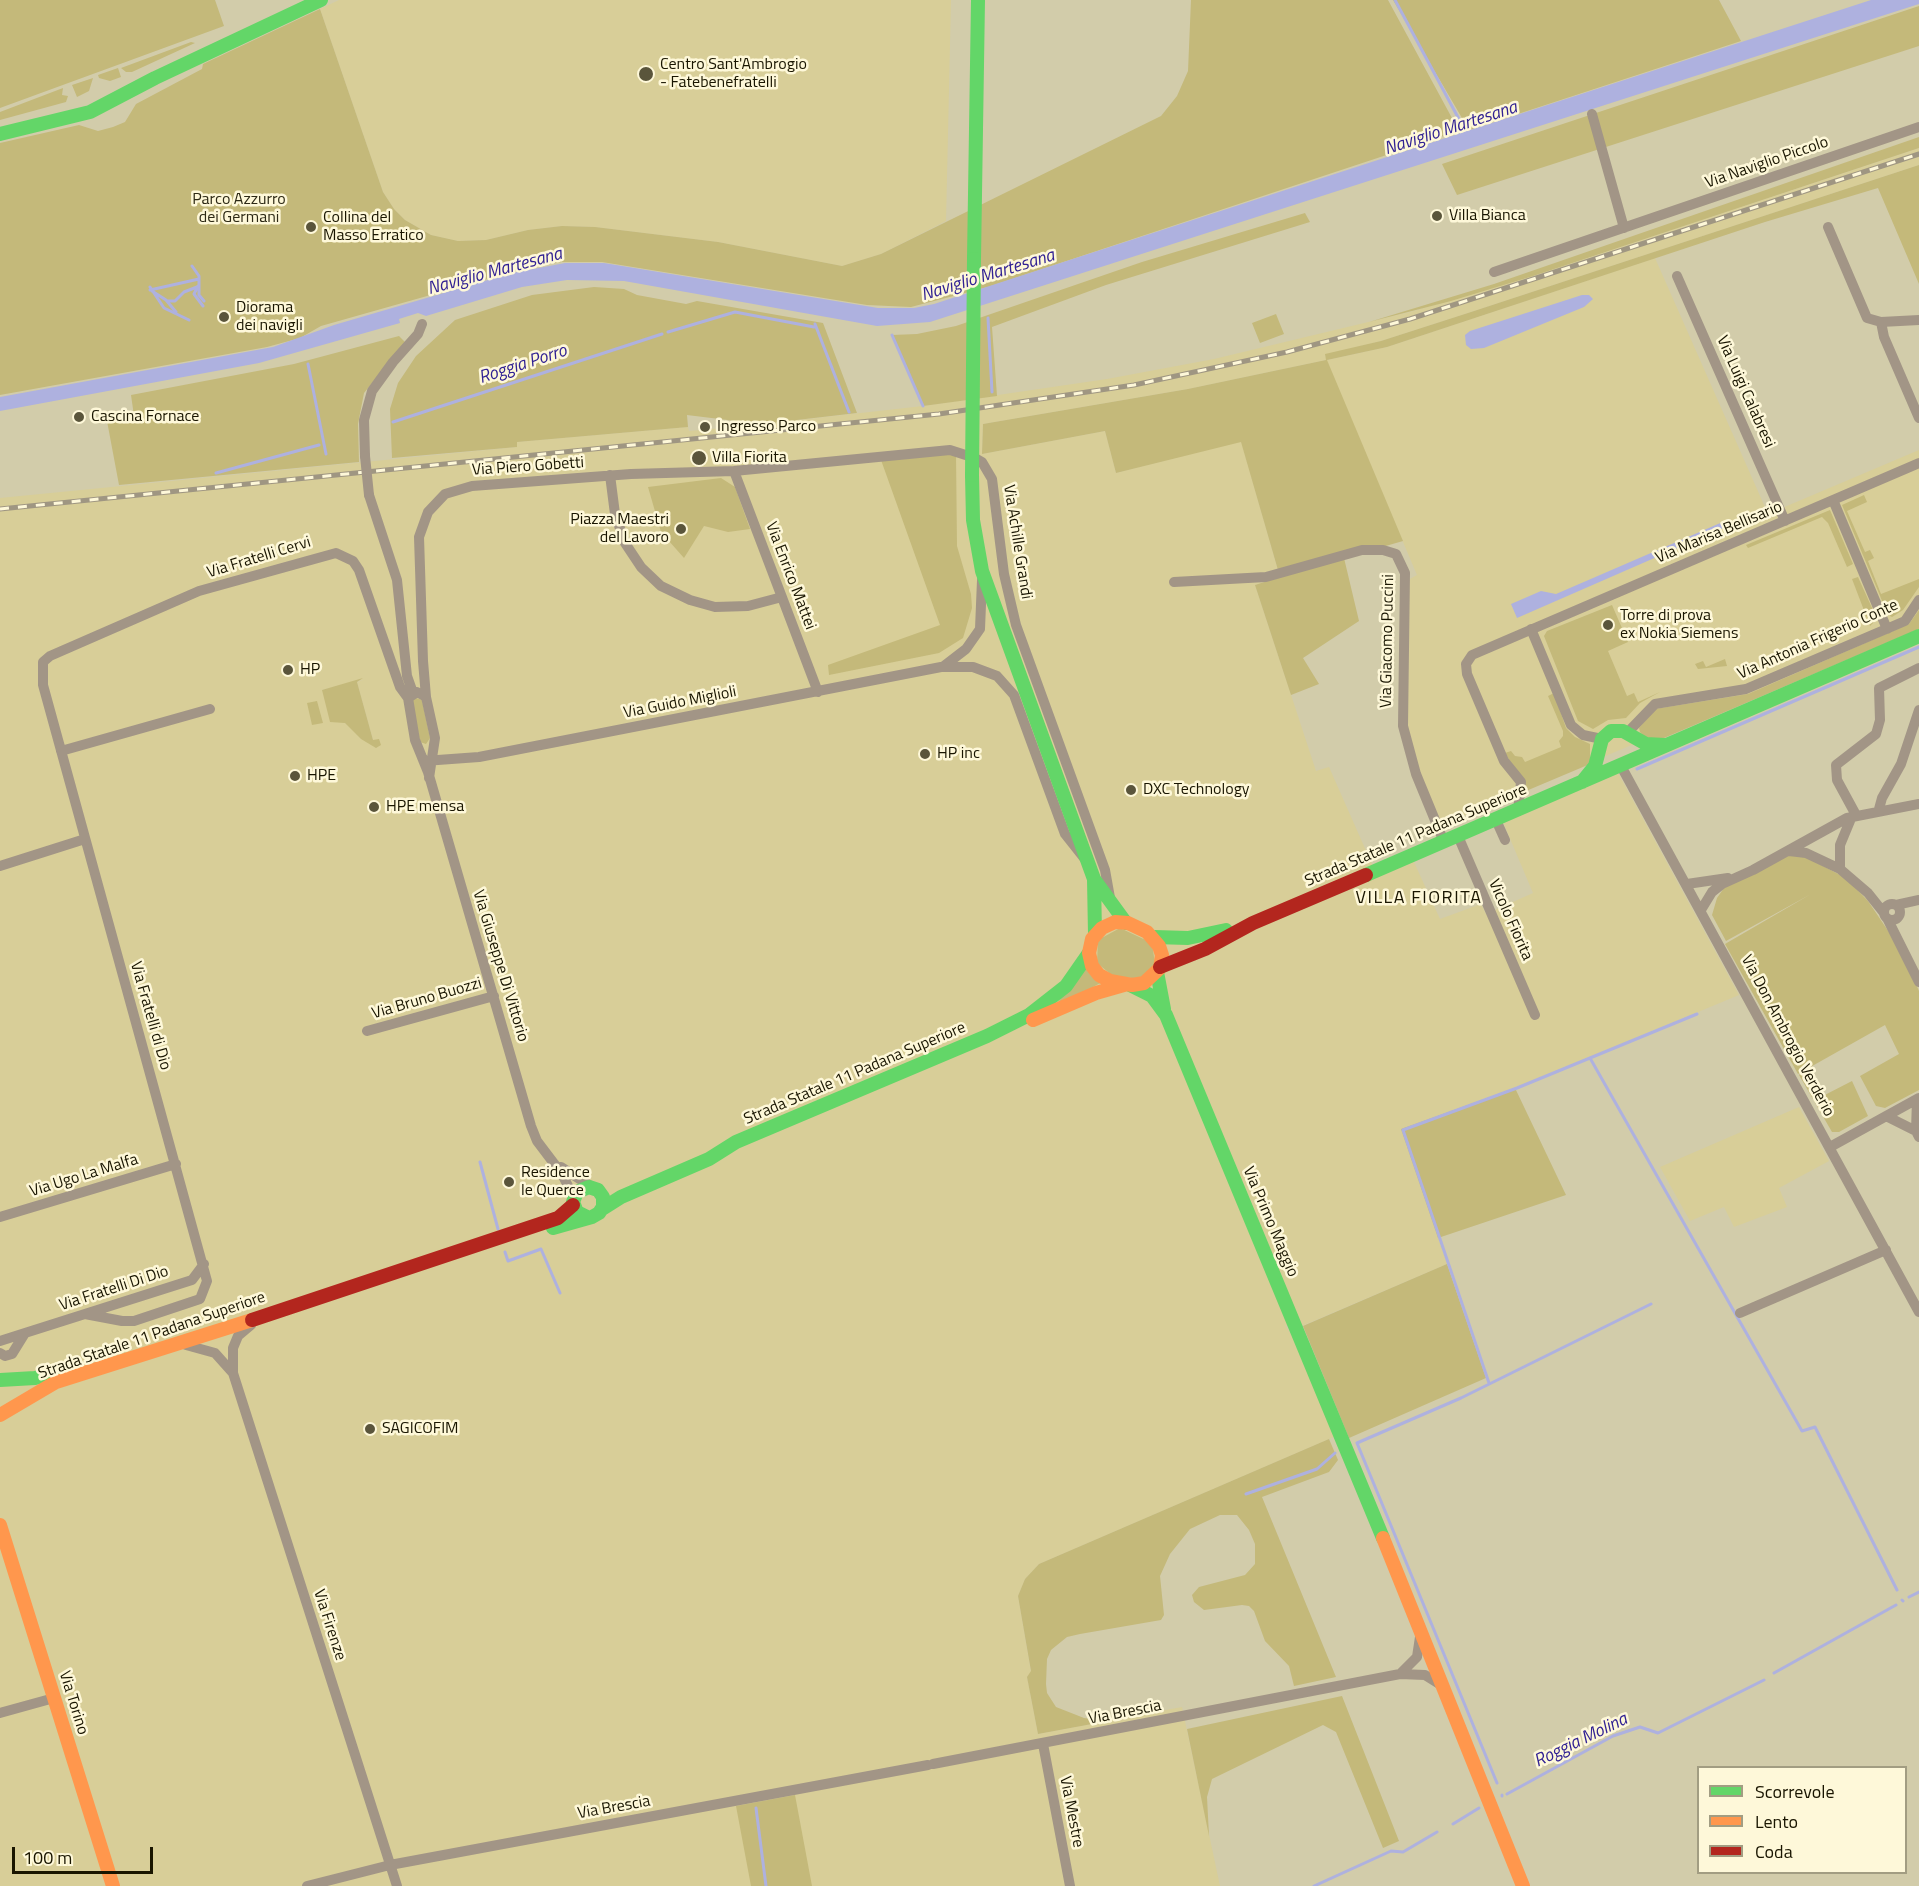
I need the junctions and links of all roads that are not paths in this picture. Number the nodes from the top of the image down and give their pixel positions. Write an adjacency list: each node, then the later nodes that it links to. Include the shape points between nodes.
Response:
1 (978, 0): 19 (main road, bridge, via 972,475 973,520)
2 (315, 1): 5 (main road, via 90,112)
3 (1592, 114): 7 (street)
4 (1919, 127): 7 (street, Via Naviglio Piccolo)
5 (0, 134)
6 (1828, 227): 11 (street, via 1867,318)
7 (1624, 228): 8 (street, Via Naviglio Piccolo)
8 (1494, 272)
9 (1677, 276): 18 (street, Via Luigi Calabresi)
10 (1919, 320): 11 (street)
11 (1881, 322): 13 (street)
12 (422, 324): 30 (street, bridge, via 372,391 364,420 369,495 395,572 407,675)
13 (1919, 418)
14 (1919, 464): 17 (street, Via Marisa Bellisario)
15 (734, 471): 16 (street, Via Piero Gobetti); 21 (street, Via Enrico Mattei); 57 (street, Via Achille Grandi, via 950,450 982,462 995,491 1004,574 1016,625 1105,870)
16 (610, 476): 21 (street, via 615,514 625,543 641,567 661,585 715,607 752,606); 30 (street, Via Piero Gobetti, via 472,486 455,489 435,502 419,537 423,661)
17 (1833, 501): 18 (street, Via Marisa Bellisario); 24 (street)
18 (1785, 521): 23 (street, Via Marisa Bellisario)
19 (982, 571): 27 (street, via 980,629 966,649); 51 (main road)
20 (1174, 582): 48 (street, Via Giacomo Puccini, via 1266,577 1362,550 1383,550 1396,555 1405,573 1403,726 1416,774)
21 (782, 597): 29 (street, Via Enrico Mattei)
22 (1919, 600): 24 (street, Via Antonia Frigerio Conte, via 1909,618)
23 (1531, 629): 35 (street, via 1571,725); 44 (street, Via Marisa Bellisario, via 1469,658 1466,666 1504,762 1521,782)
24 (1887, 629): 33 (street, Via Antonia Frigerio Conte, via 1743,690 1658,702 1648,708)
25 (1919, 636): 37 (main road, Strada Statale 11 Padana Superiore)
26 (41, 667): 30 (street, Via Fratelli Cervi, via 50,656 199,591 336,553 348,557 358,568 400,687); 38 (street, Via Fratelli di Dio)
27 (941, 667): 29 (street, Via Guido Miglioli); 51 (street, via 986,670 1008,686 1065,834)
28 (1918, 671): 45 (street, via 1879,688 1880,720 1876,734 1835,767)
29 (818, 692): 39 (street, Via Guido Miglioli, via 479,758)
30 (416, 695): 34 (street, Via Giuseppe Di Vittorio); 36 (street, Via Giuseppe Di Vittorio)
31 (210, 709): 38 (street)
32 (1919, 710): 43 (street, via 1902,765)
33 (1630, 735): 35 (main road, via 1614,730); 37 (main road, via 1646,744); 40 (main road, via 1636,749)
34 (435, 741): 36 (street, via 425,748); 39 (street, Via Giuseppe Di Vittorio)
35 (1601, 743): 40 (main road, via 1606,762); 41 (main road, via 1595,766)
36 (417, 744): 39 (street, Via Giuseppe Di Vittorio)
37 (1666, 745): 40 (main road, Strada Statale 11 Padana Superiore)
38 (61, 751): 47 (street, Via Fratelli di Dio)
39 (428, 761): 69 (street, Via Giuseppe Di Vittorio, via 429,778)
40 (1625, 766): 41 (main road, Strada Statale 11 Padana Superiore); 56 (street, Via Don Ambrogio Verderio)
41 (1581, 784): 44 (main road, Strada Statale 11 Padana Superiore)
42 (1919, 804): 43 (street)
43 (1879, 809): 45 (street)
44 (1518, 811): 46 (main road, Strada Statale 11 Padana Superiore)
45 (1854, 815): 50 (street); 53 (street, via 1840,845)
46 (1496, 820): 48 (main road, Strada Statale 11 Padana Superiore); 49 (street)
47 (85, 838): 52 (street); 80 (street, Via Fratelli di Dio)
48 (1451, 839): 61 (main road, Strada Statale 11 Padana Superiore); 71 (street, Vicolo Fiorita)
49 (1505, 840)
50 (1788, 851): 53 (street, via 1810,854); 54 (street)
51 (1089, 863): 55 (main road)
52 (0, 866)
53 (1840, 869): 60 (street)
54 (1737, 877): 56 (street); 59 (street, via 1716,889)
55 (1094, 879): 57 (main road); 63 (main road)
56 (1687, 884): 59 (street, Via Don Ambrogio Verderio)
57 (1111, 901): 62 (main road)
58 (1919, 901): 60 (street)
59 (1701, 910): 78 (street, Via Don Ambrogio Verderio)
60 (1892, 912): 67 (street)
61 (1258, 921): 64 (main road, Strada Statale 11 Padana Superiore, via 1197,937); 66 (main road, Strada Statale 11 Padana Superiore)
62 (1126, 922): 63 (main road, via 1108,924); 64 (main road)
63 (1095, 934): 65 (main road)
64 (1154, 937): 66 (main road, via 1161,950)
65 (1089, 953): 68 (main road, via 1100,976); 73 (main road, Strada Statale 11 Padana Superiore, via 1070,982 1053,998)
66 (1159, 969): 68 (main road, via 1144,983); 70 (main road, Via Primo Maggio)
67 (1919, 982)
68 (1128, 985): 70 (main road, Via Primo Maggio, via 1152,996); 73 (main road, Strada Statale 11 Padana Superiore, via 1096,993)
69 (494, 996): 72 (street, Via Bruno Buozzi); 79 (street, Via Giuseppe Di Vittorio, via 531,1126)
70 (1166, 1015): 104 (main road, Via Primo Maggio)
71 (1535, 1015)
72 (368, 1031)
73 (987, 1036): 77 (main road, Strada Statale 11 Padana Superiore)
74 (1918, 1099): 75 (street); 76 (street)
75 (1886, 1116): 76 (street); 78 (street)
76 (1917, 1134)
77 (736, 1142): 81 (main road, Strada Statale 11 Padana Superiore, via 705,1150 620,1187); 83 (main road, Strada Statale 11 Padana Superiore, via 709,1159)
78 (1830, 1147): 86 (street, Via Don Ambrogio Verderio)
79 (551, 1160): 81 (street, Via Giuseppe Di Vittorio); 82 (street, Via Giuseppe Di Vittorio)
80 (176, 1164): 84 (street, Via Ugo La Malfa); 88 (street, Via Fratelli di Dio)
81 (596, 1190): 82 (main road, Strada Statale 11 Padana Superiore, via 580,1189); 83 (main road, via 604,1202)
82 (573, 1202): 85 (main road, via 578,1214); 87 (main road, Strada Statale 11 Padana Superiore, via 558,1218)
83 (602, 1209): 85 (main road, Strada Statale 11 Padana Superiore)
84 (0, 1217)
85 (587, 1217): 87 (main road, Strada Statale 11 Padana Superiore)
86 (1886, 1250): 91 (street, Via Don Ambrogio Verderio); 92 (street)
87 (445, 1257): 90 (main road, Strada Statale 11 Padana Superiore)
88 (204, 1264): 89 (street, Via Fratelli Di Dio, via 192,1280); 95 (street, Via Fratelli di Dio, via 207,1284 200,1299)
89 (125, 1301): 93 (street, Via Fratelli Di Dio); 95 (street, Via Fratelli di Dio, via 122,1315)
90 (284, 1308): 94 (main road, Strada Statale 11 Padana Superiore); 101 (main road, Strada Statale 11 Padana Superiore, via 228,1320 49,1375)
91 (1919, 1312)
92 (1740, 1313)
93 (85, 1314): 95 (street, Via Fratelli di Dio); 96 (street, Via Fratelli Di Dio)
94 (263, 1317): 98 (main road, Strada Statale 11 Padana Superiore); 100 (street, Via Firenze, via 236,1341)
95 (129, 1322)
96 (25, 1333): 97 (street, Via Fratelli Di Dio); 99 (street, via 12,1354)
97 (0, 1341)
98 (180, 1344): 100 (street, Via Firenze, via 215,1353); 102 (main road, Strada Statale 11 Padana Superiore, via 56,1382)
99 (0, 1353)
100 (232, 1373): 110 (street, Via Firenze)
101 (0, 1380)
102 (0, 1415)
103 (1, 1524): 107 (main road, Via Torino)
104 (1420, 1631): 105 (street, via 1417,1657); 106 (main road, Via Primo Maggio)
105 (1400, 1674): 106 (street, Via Brescia, via 1425,1675); 109 (street, Via Brescia)
106 (1441, 1685): 115 (main road, Via Primo Maggio)
107 (54, 1698): 108 (street); 111 (main road, Via Torino)
108 (0, 1713)
109 (1043, 1744): 110 (street, Via Brescia); 114 (street, Via Mestre)
110 (390, 1865): 112 (street, Via Brescia); 113 (street, Via Firenze)
111 (113, 1886)
112 (307, 1886)
113 (397, 1886)
114 (1070, 1886)
115 (1523, 1886)

